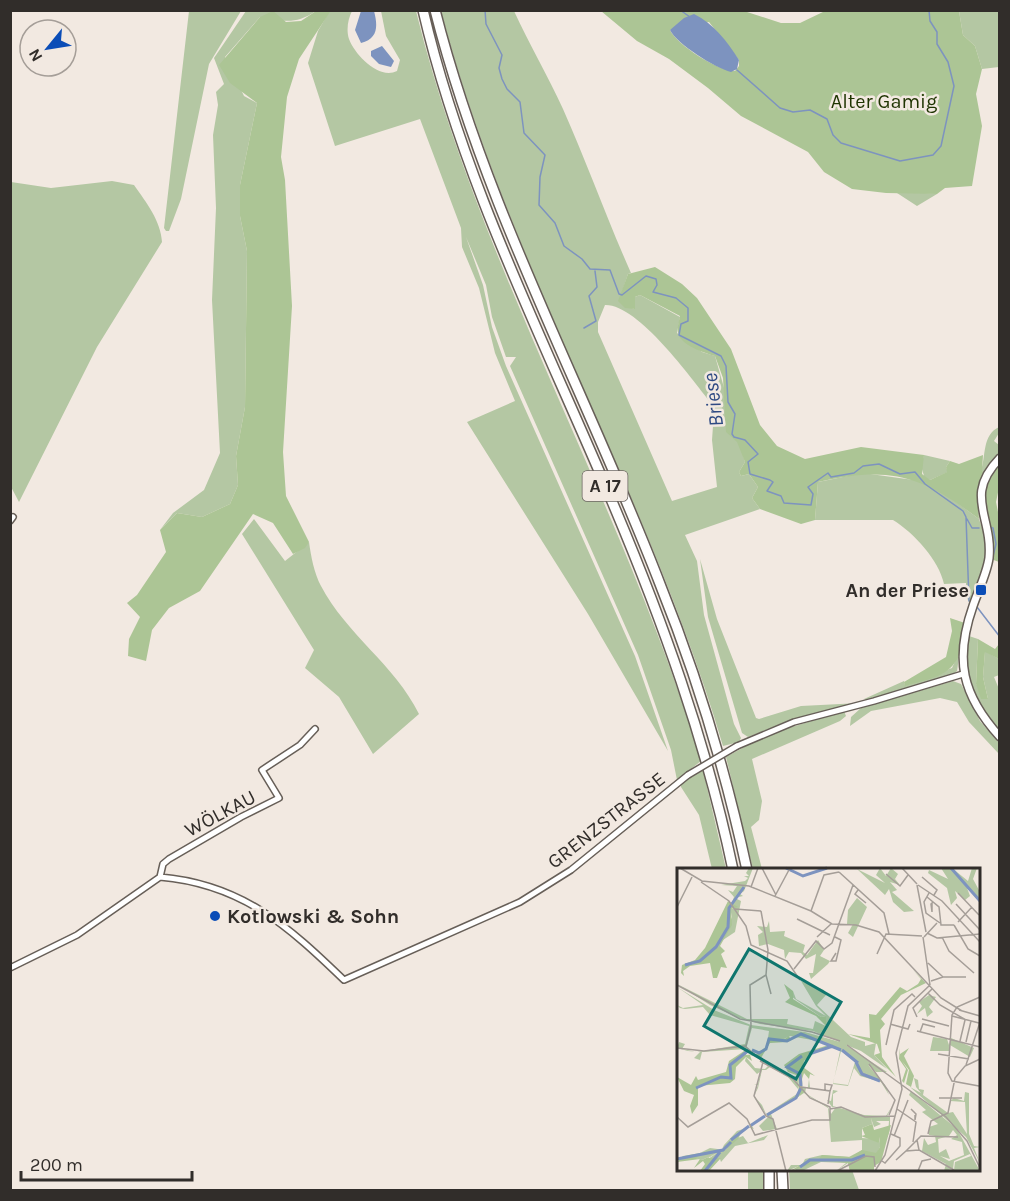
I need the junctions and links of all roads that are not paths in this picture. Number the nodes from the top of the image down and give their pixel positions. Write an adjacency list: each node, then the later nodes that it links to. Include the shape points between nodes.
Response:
1 (423, 10): 7 (highway, A 17, via 450,111 479,192 610,497 675,661 710,772)
2 (435, 10): 8 (highway, A 17, via 471,129 504,219 686,651 720,759)
3 (999, 458): 4 (street, via 982,483 980,504 989,558 965,630)
4 (963, 674): 6 (street, via 982,718); 9 (street, GRENZSTRASSE, bridge, via 794,722 737,746 688,775 571,870 520,902 344,980 294,933 242,898 209,886)
5 (315, 729): 9 (street, WÖLKAU, via 300,745 261,770 279,798 169,859 163,864)
6 (999, 737)
7 (733, 868)
8 (747, 868)
9 (160, 877): 10 (street, via 77,935)
10 (10, 968)
11 (769, 1171): 13 (highway)
12 (782, 1171): 14 (highway)
13 (769, 1191)
14 (783, 1191)

